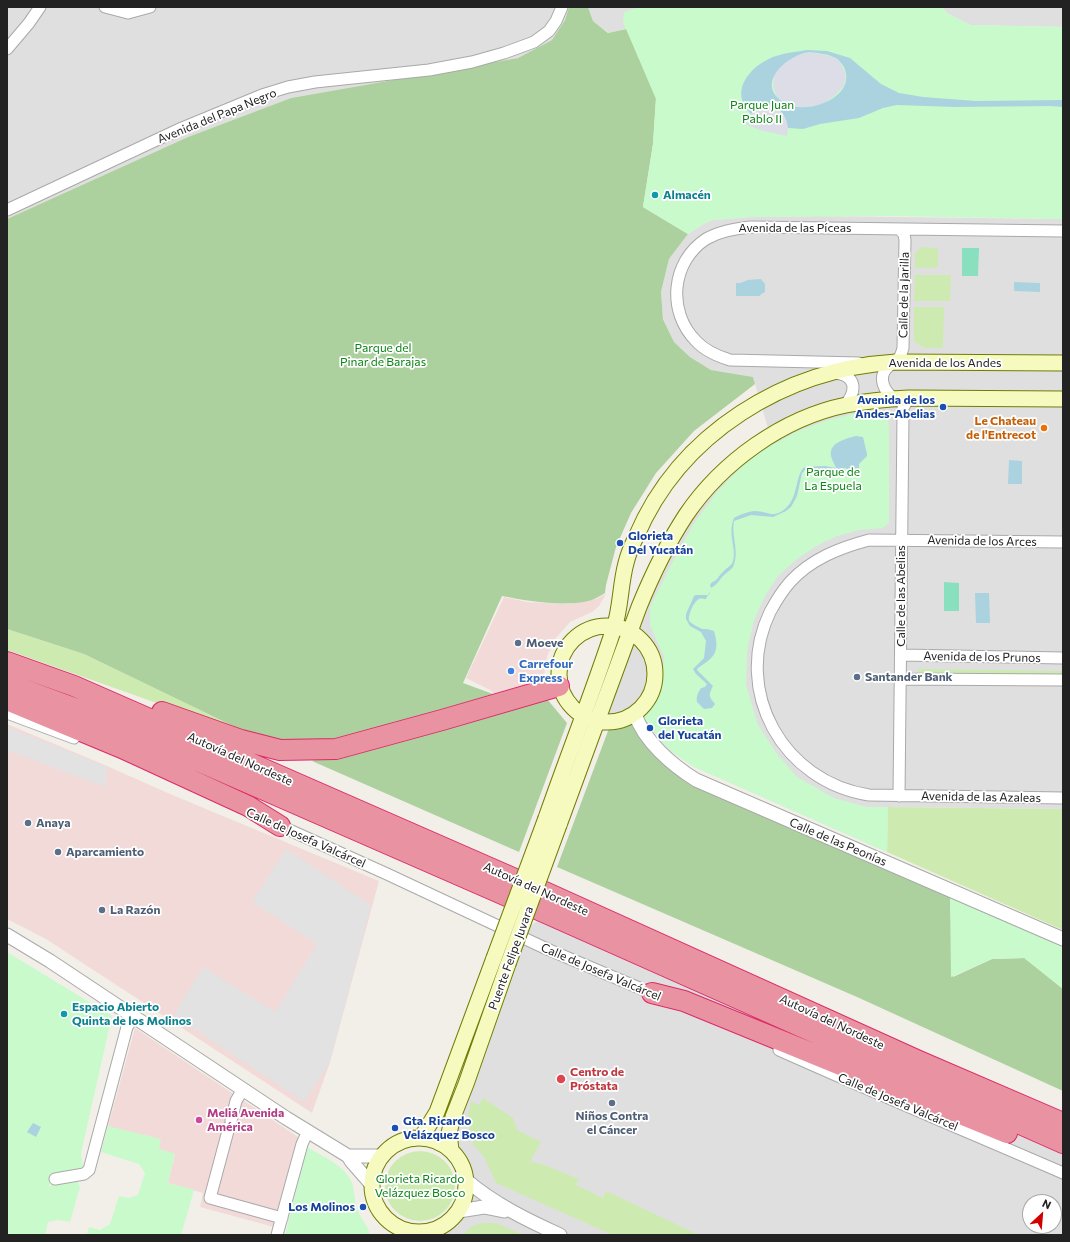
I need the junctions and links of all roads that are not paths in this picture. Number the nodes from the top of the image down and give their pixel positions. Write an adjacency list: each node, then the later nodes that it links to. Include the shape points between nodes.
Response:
1 (40, 7): 5 (street)
2 (104, 7): 3 (street, via 128,13)
3 (150, 7)
4 (562, 7): 6 (street, Avenida del Papa Negro, via 549,31 534,42 504,53 428,70 315,82 262,95 182,128)
5 (7, 49)
6 (7, 210)
7 (899, 229): 8 (street, Avenida de las Píceas); 9 (street, Calle de la Jarilla, via 905,240 903,340 901,353); 11 (street, Avenida de las Píceas, via 729,229 715,234 697,246 686,259 679,276 677,302 685,327 695,341 717,356 730,360)
8 (1063, 231)
9 (896, 362): 10 (main road, Avenida de los Andes); 11 (main road, Avenida de los Andes); 13 (street, via 887,368 882,379 884,389 889,395)
10 (1063, 363)
11 (870, 364): 12 (main road, Avenida de los Andes)
12 (828, 373): 15 (street, Avenida de los Andes, via 841,374 849,378 853,385 853,393); 18 (main road, Avenida de los Andes, via 776,392 750,407 726,423 697,448 672,475 647,512 633,544 626,563)
13 (902, 399): 14 (main road); 15 (main road); 16 (street, Calle de las Abelias)
14 (1063, 400)
15 (845, 406): 19 (main road, via 799,421 770,435 714,480 687,515 657,566)
16 (901, 540): 17 (street, Avenida de los Arces); 20 (street, Calle de las Abelias); 33 (street, Avenida de los Arces, via 869,540 848,546 827,554 802,571 781,593 768,616 759,644 757,668 761,699 771,723 782,743 800,763 817,777 854,793)
17 (1063, 542)
18 (615, 626): 19 (main road); 27 (main road, via 592,628 571,641 559,663); 31 (main road)
19 (631, 632): 30 (main road, via 652,656 655,672 654,688 646,703); 32 (main road)
20 (901, 655): 21 (street, Avenida de los Prunos); 23 (street, Calle de las Abelias)
21 (1063, 658)
22 (7, 662): 26 (highway, Autovía del Nordeste)
23 (900, 679): 24 (street, Avenida de los Prunos); 33 (street, Calle de las Abelias)
24 (1063, 680)
25 (7, 683): 44 (highway, Autovía del Nordeste, via 100,718)
26 (74, 686): 27 (highway, via 108,692 241,740 280,750 336,749); 41 (highway, Autovía del Nordeste)
27 (559, 686): 31 (main road, via 564,698)
28 (7, 700): 35 (highway, via 122,748 248,806)
29 (7, 713): 35 (street, Calle de Josefa Valcárcel, via 84,742)
30 (635, 714): 32 (main road, via 611,723); 37 (street, Calle de las Peonías, via 643,730 656,746 696,780)
31 (582, 716): 32 (main road); 43 (main road, Puente Felipe Juvara, bridge, via 437,1112)
32 (598, 722): 45 (main road, Puente Felipe Juvara, bridge, via 453,1117 449,1133)
33 (899, 796): 34 (street, Avenida de las Azaleas)
34 (1063, 798)
35 (280, 826): 38 (street, Calle de Josefa Valcárcel, via 547,949)
36 (7, 935): 39 (street)
37 (1063, 939)
38 (652, 993): 48 (highway, via 684,1001); 49 (street, Calle de Josefa Valcárcel, via 854,1084)
39 (134, 1016): 40 (street); 50 (street, via 127,1027 89,1170 84,1174)
40 (243, 1089): 42 (street); 55 (street, via 236,1100 210,1198)
41 (1063, 1123)
42 (308, 1131): 46 (street); 55 (street, via 302,1144)
43 (421, 1138): 45 (main road, via 442,1144); 47 (main road, via 399,1142)
44 (1063, 1144)
45 (451, 1150): 51 (main road, via 464,1170)
46 (348, 1156): 47 (street); 52 (street)
47 (382, 1156): 52 (main road, via 376,1165)
48 (1063, 1156)
49 (1063, 1173)
50 (55, 1179)
51 (466, 1180): 53 (main road, via 464,1200); 54 (street, via 485,1195)
52 (372, 1185): 56 (main road, via 375,1203)
53 (459, 1210): 54 (street, via 484,1207); 57 (main road, via 441,1227)
54 (519, 1215): 59 (street)
55 (282, 1218): 58 (street)
56 (388, 1229): 57 (main road, via 403,1229)
57 (416, 1234)
58 (277, 1235)
59 (560, 1235)

